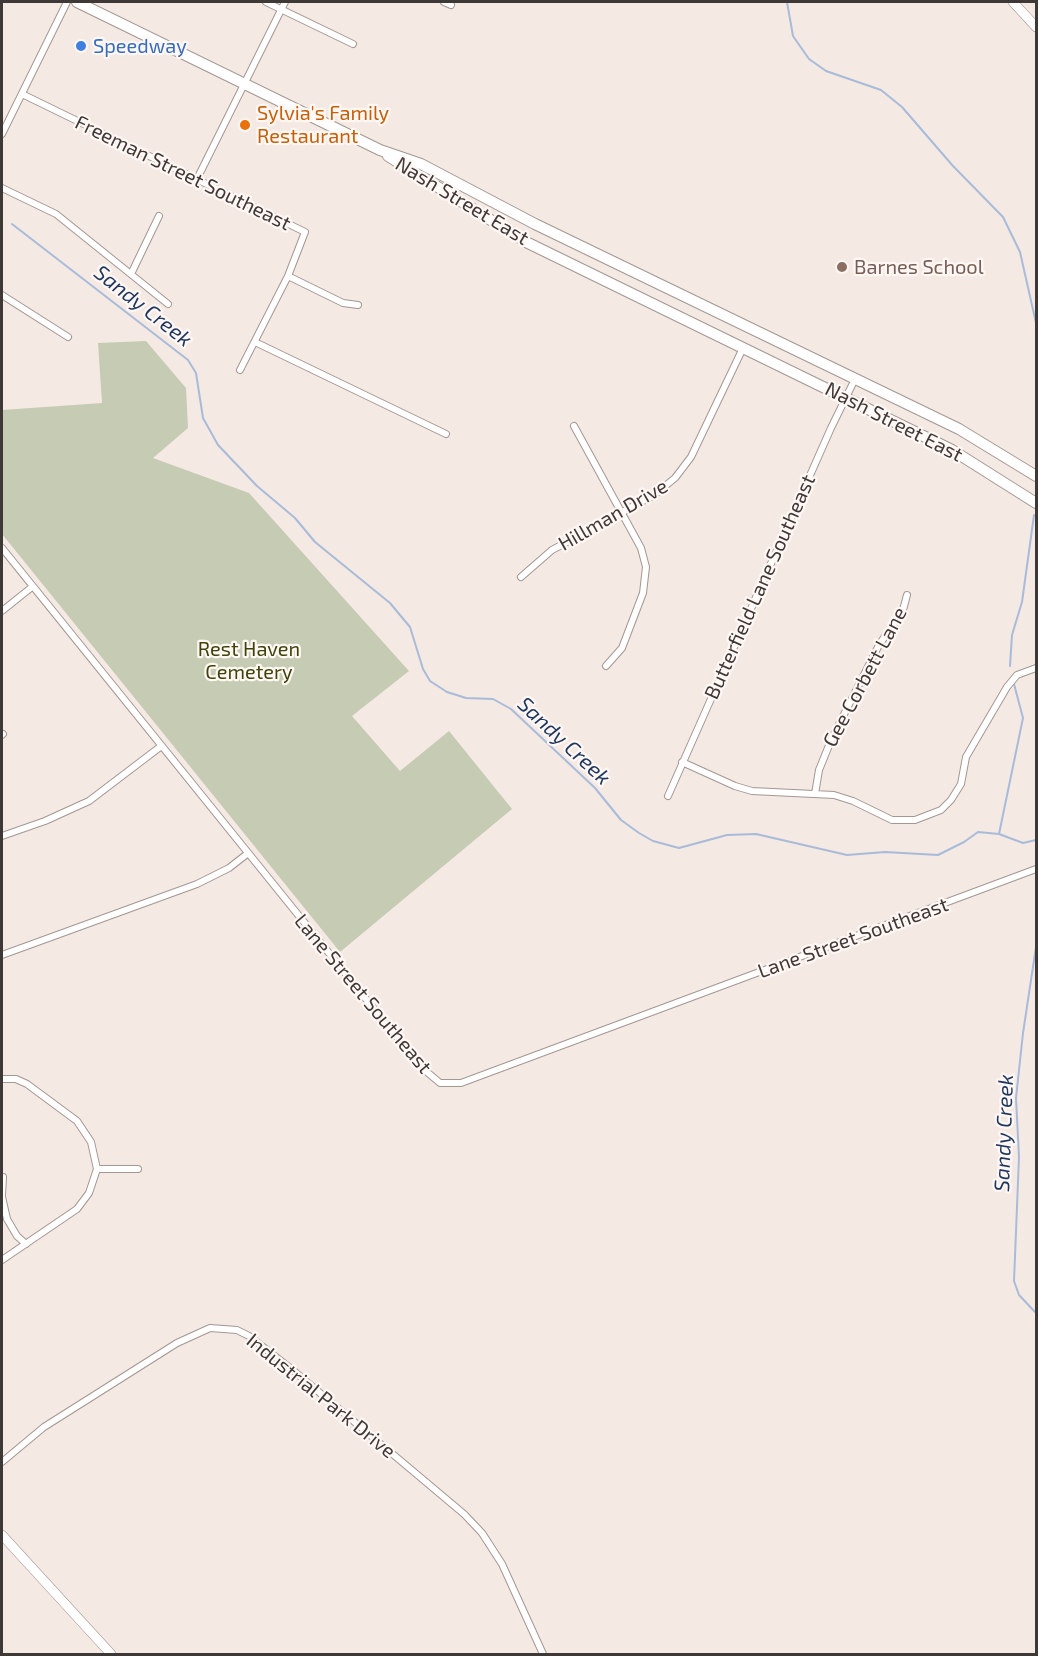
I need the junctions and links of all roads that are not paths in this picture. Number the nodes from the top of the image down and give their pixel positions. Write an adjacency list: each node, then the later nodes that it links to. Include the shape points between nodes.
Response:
1 (67, 2): 12 (street)
2 (77, 2): 11 (main road)
3 (266, 2): 8 (street)
4 (285, 2): 8 (street)
5 (444, 2): 7 (street)
6 (1013, 2): 9 (street)
7 (451, 5)
8 (281, 9): 10 (street); 11 (street)
9 (1036, 27)
10 (353, 44)
11 (244, 83): 14 (main road); 15 (street)
12 (22, 94): 13 (street); 15 (street, Freeman Street Southeast)
13 (2, 134)
14 (380, 150): 25 (main road, Nash Street East, via 526,242); 27 (main road, Nash Street East, via 421,164 534,224)
15 (197, 179): 19 (street, Freeman Street Southeast, via 305,232)
16 (2, 188): 18 (street, via 56,214)
17 (159, 216): 18 (street)
18 (131, 274): 21 (street)
19 (288, 276): 22 (street, via 343,303); 24 (street, Freeman Street Southeast)
20 (2, 295): 23 (street)
21 (168, 304)
22 (358, 305)
23 (68, 337)
24 (255, 342): 26 (street, Freeman Street Southeast); 30 (street)
25 (743, 348): 28 (main road, Nash Street East); 33 (street, Hillman Drive, via 684,468 665,487)
26 (240, 370)
27 (855, 379): 28 (street, Butterfield Lane Southeast); 31 (main road, Nash Street East, via 966,433)
28 (846, 398): 32 (main road, Nash Street East, via 952,450); 42 (street, Butterfield Lane Southeast)
29 (574, 426): 33 (street)
30 (446, 434)
31 (1036, 476)
32 (1035, 500)
33 (621, 513): 35 (street, Hillman Drive, via 552,550); 39 (street, via 641,548 646,578 622,648)
34 (2, 548): 36 (street, Lane Street Southeast)
35 (520, 577)
36 (32, 587): 38 (street); 41 (street, Lane Street Southeast)
37 (907, 595): 43 (street, Gee Corbett Lane, via 903,610 879,645 832,738 819,770)
38 (2, 611)
39 (606, 666)
40 (1036, 668): 43 (street, via 1017,675 1007,687 966,757 956,794 941,810 901,822 844,798)
41 (160, 747): 45 (street, via 89,801); 46 (street, Lane Street Southeast)
42 (682, 762): 43 (street, via 752,791); 44 (street, Butterfield Lane Southeast)
43 (815, 794)
44 (668, 796)
45 (2, 836)
46 (247, 854): 47 (street, Lane Street Southeast, via 429,1076 446,1084 460,1083); 48 (street, via 197,884)
47 (1036, 869)
48 (2, 955)
49 (2, 1079): 51 (street, via 27,1084 77,1121 91,1142)
50 (138, 1168): 51 (street)
51 (97, 1169): 54 (street, via 89,1193 77,1209)
52 (3, 1177): 53 (street)
53 (2, 1196): 54 (street, via 7,1219 16,1236)
54 (26, 1244): 55 (street)
55 (2, 1260)
56 (2, 1462): 59 (street, Industrial Park Drive, via 44,1427 177,1343 210,1328 237,1330 295,1372 482,1533 502,1564)
57 (2, 1535): 58 (street)
58 (111, 1654)
59 (543, 1654)

